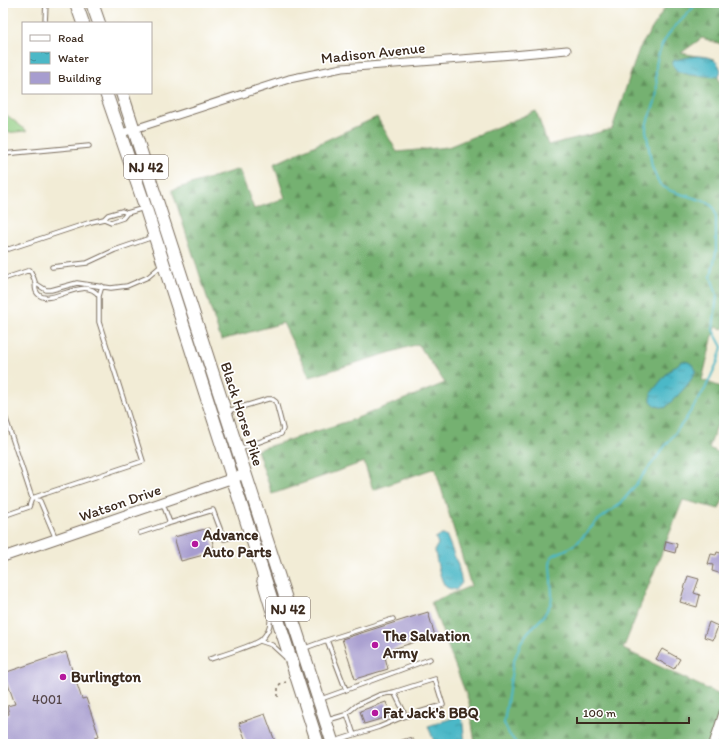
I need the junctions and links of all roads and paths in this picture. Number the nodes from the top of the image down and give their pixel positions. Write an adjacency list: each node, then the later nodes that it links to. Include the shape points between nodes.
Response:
1 (46, 3): 4 (lane)
2 (76, 3): 5 (highway)
3 (92, 3): 6 (highway)
4 (45, 22)
5 (83, 22)
6 (99, 22)
7 (567, 50): 10 (street, Madison Avenue, via 342,68 288,79)
8 (106, 94): 11 (highway, Black Horse Pike / NJ 42)
9 (122, 94): 10 (highway, Black Horse Pike / NJ 42)
10 (134, 128): 11 (street, Madison Avenue); 14 (highway, Black Horse Pike / NJ 42)
11 (119, 134): 15 (highway, Black Horse Pike / NJ 42)
12 (89, 146): 13 (lane)
13 (3, 154)
14 (158, 206): 15 (street); 27 (highway, Black Horse Pike / NJ 42)
15 (145, 208): 16 (lane); 18 (highway, Black Horse Pike / NJ 42)
16 (127, 213): 17 (lane, via 122,211 108,215); 17 (lane, via 123,218 110,222)
17 (104, 219): 19 (lane, via 9,249)
18 (154, 236): 20 (highway, Black Horse Pike / NJ 42); 21 (lane, via 87,263)
19 (3, 248)
20 (163, 264): 24 (lane, via 148,277 127,286); 30 (highway, Black Horse Pike / NJ 42)
21 (52, 267)
22 (3, 279): 23 (lane, via 30,270)
23 (35, 283): 24 (lane, via 46,290 77,283); 25 (lane, via 35,288 42,297 78,289 88,289)
24 (102, 286): 25 (lane)
25 (99, 296): 31 (lane, via 99,322 143,461)
26 (3, 410): 31 (lane)
27 (225, 412): 28 (highway, Black Horse Pike / NJ 42); 28 (lane, via 268,399 276,402 283,429 281,434)
28 (237, 450): 29 (highway, Black Horse Pike / NJ 42)
29 (245, 474): 30 (street, Watson Drive); 43 (highway, Black Horse Pike / NJ 42)
30 (232, 479): 32 (street, Watson Drive); 35 (highway, Black Horse Pike / NJ 42)
31 (32, 498): 33 (lane, via 29,508); 37 (lane, via 40,500)
32 (162, 503): 34 (lane); 37 (street, Watson Drive)
33 (3, 516)
34 (170, 523): 35 (lane, via 213,510 224,539); 36 (lane)
35 (249, 532): 39 (highway, Black Horse Pike / NJ 42)
36 (140, 533)
37 (57, 539): 38 (street, Watson Drive)
38 (3, 557)
39 (262, 570): 42 (lane, via 259,581 270,624); 46 (highway, Black Horse Pike / NJ 42)
40 (393, 619): 41 (lane)
41 (327, 640): 43 (lane); 48 (lane)
42 (260, 641): 44 (lane); 46 (lane, via 272,645)
43 (302, 649): 51 (highway, Black Horse Pike / NJ 42)
44 (210, 659)
45 (430, 659): 48 (lane)
46 (293, 665): 58 (highway, Black Horse Pike / NJ 42)
47 (286, 682): 50 (path, via 278,687)
48 (346, 690): 51 (lane)
49 (394, 692): 53 (lane, via 379,695 357,705); 54 (lane, via 404,712); 54 (lane, via 435,679 443,705)
50 (278, 697)
51 (318, 700): 55 (highway, Black Horse Pike / NJ 42)
52 (724, 713): 61 (street)
53 (347, 714): 55 (lane); 56 (lane)
54 (403, 717): 56 (lane)
55 (325, 721): 57 (highway, Black Horse Pike / NJ 42)
56 (354, 735): 57 (lane)
57 (333, 743)
58 (318, 744)
59 (397, 744): 60 (lane, via 410,740)
60 (414, 744)
61 (714, 744)

